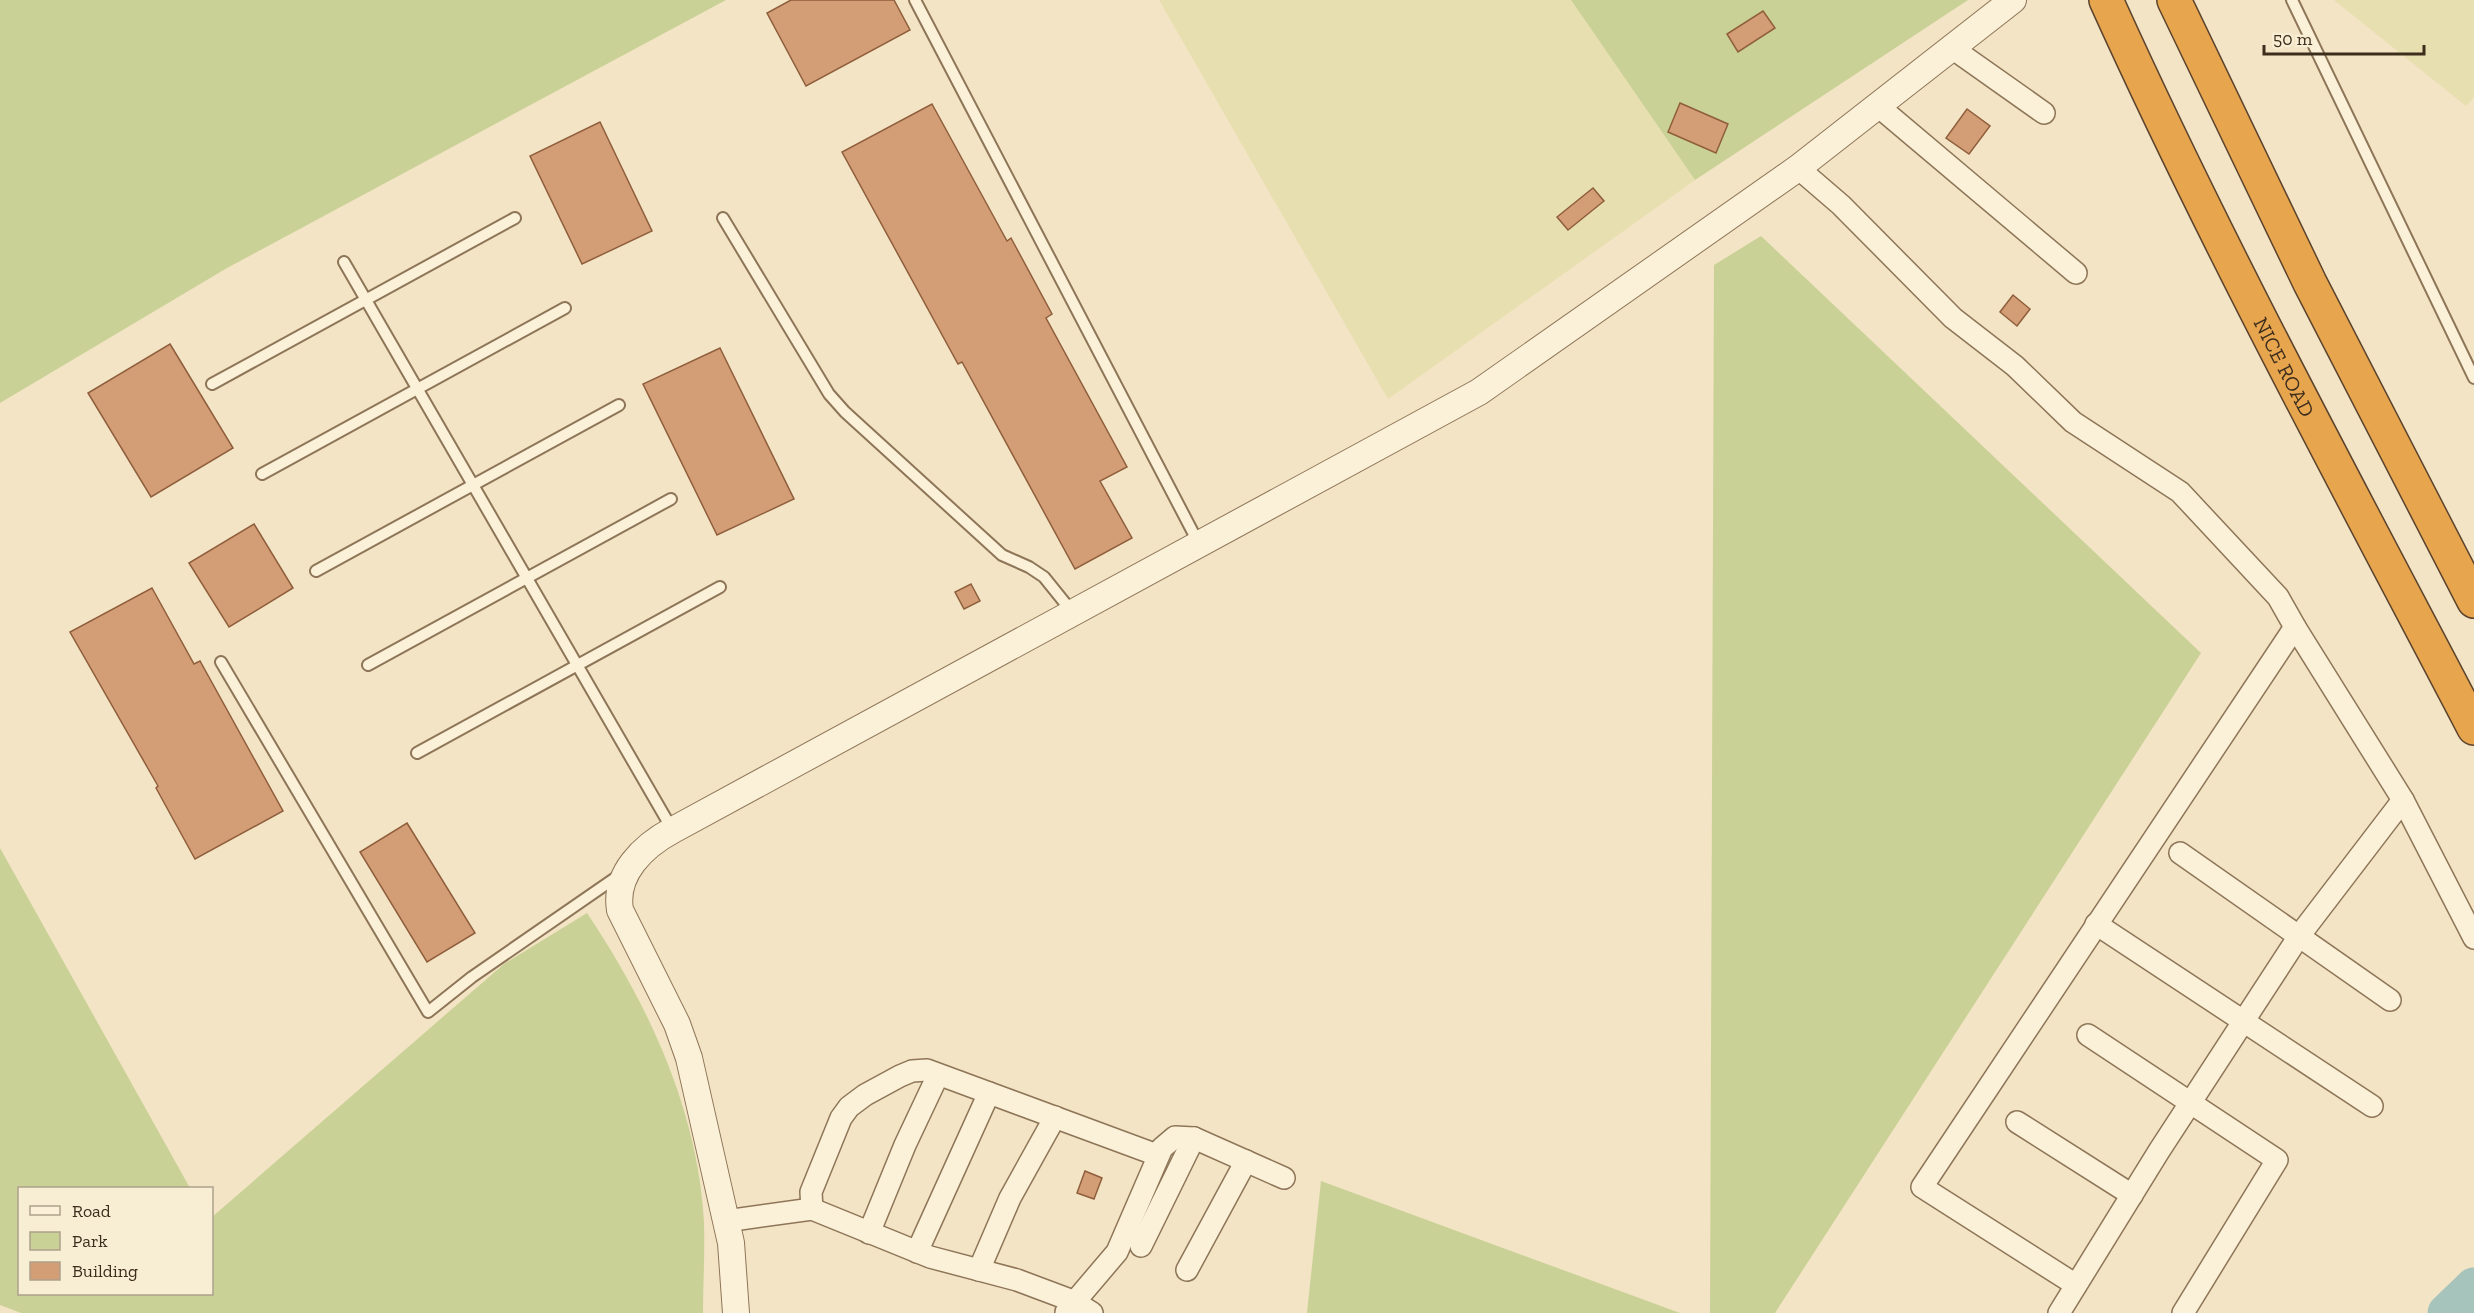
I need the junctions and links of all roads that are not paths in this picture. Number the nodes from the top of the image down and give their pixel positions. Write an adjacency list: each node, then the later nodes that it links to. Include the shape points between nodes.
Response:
1 (915, 0): 23 (lane)
2 (2013, 0): 6 (street)
3 (2106, 0): 33 (highway, NICE ROAD, via 2299,393)
4 (2174, 0): 27 (highway, via 2310,283)
5 (2292, 0): 16 (lane)
6 (1952, 48): 7 (street); 8 (street)
7 (1878, 106): 9 (street); 13 (street)
8 (2044, 113)
9 (1798, 168): 23 (street, via 1479,393); 29 (street, via 1841,205 1953,318 2015,366 2073,422 2180,492 2278,597)
10 (515, 218): 14 (lane)
11 (723, 218): 28 (lane, via 829,394 1002,555 1044,577)
12 (345, 262): 14 (lane)
13 (2076, 273)
14 (366, 300): 17 (lane); 18 (lane)
15 (566, 308): 18 (lane)
16 (2474, 378)
17 (212, 384)
18 (418, 388): 20 (lane); 21 (lane)
19 (619, 405): 21 (lane)
20 (262, 474)
21 (473, 485): 24 (lane); 25 (lane)
22 (671, 499): 25 (lane)
23 (1198, 544): 28 (street)
24 (316, 571)
25 (527, 578): 31 (lane); 32 (lane)
26 (720, 588): 32 (lane)
27 (2474, 601)
28 (1073, 613): 36 (street)
29 (2295, 627): 35 (street); 39 (street)
30 (220, 662): 38 (lane, via 428,1012 559,915)
31 (368, 665)
32 (578, 665): 34 (lane); 36 (lane)
33 (2474, 728)
34 (417, 753)
35 (2403, 800): 40 (street); 41 (street)
36 (673, 830): 38 (street, via 647,846)
37 (2180, 853): 40 (street)
38 (629, 869): 57 (street, via 618,895 620,910 683,1040)
39 (2096, 924): 43 (street); 63 (street, via 1922,1187)
40 (2299, 936): 42 (street); 43 (street)
41 (2474, 938)
42 (2390, 1000)
43 (2244, 1021): 47 (street); 48 (street)
44 (2088, 1035): 47 (street)
45 (938, 1075): 46 (street); 56 (street, via 927,1070 912,1071 849,1107 811,1192); 58 (street)
46 (989, 1093): 49 (street); 60 (street)
47 (2190, 1103): 55 (street); 68 (street, via 2277,1160)
48 (2372, 1106)
49 (1055, 1117): 52 (street); 61 (street, via 1010,1198)
50 (2017, 1122): 55 (street)
51 (1194, 1138): 52 (street, via 1175,1137); 53 (street); 59 (street)
52 (1157, 1155): 64 (street, via 1117,1252)
53 (1246, 1161): 54 (street); 62 (street)
54 (1284, 1178)
55 (2132, 1195): 63 (street)
56 (812, 1209): 57 (street); 58 (street)
57 (726, 1221): 65 (street)
58 (869, 1233): 60 (street)
59 (1141, 1246)
60 (917, 1252): 61 (street)
61 (979, 1270): 64 (street, via 1017,1280)
62 (1187, 1270)
63 (2076, 1285): 67 (street)
64 (1069, 1307): 66 (street)
65 (736, 1313)
66 (1092, 1313)
67 (2059, 1313)
68 (2183, 1313)

